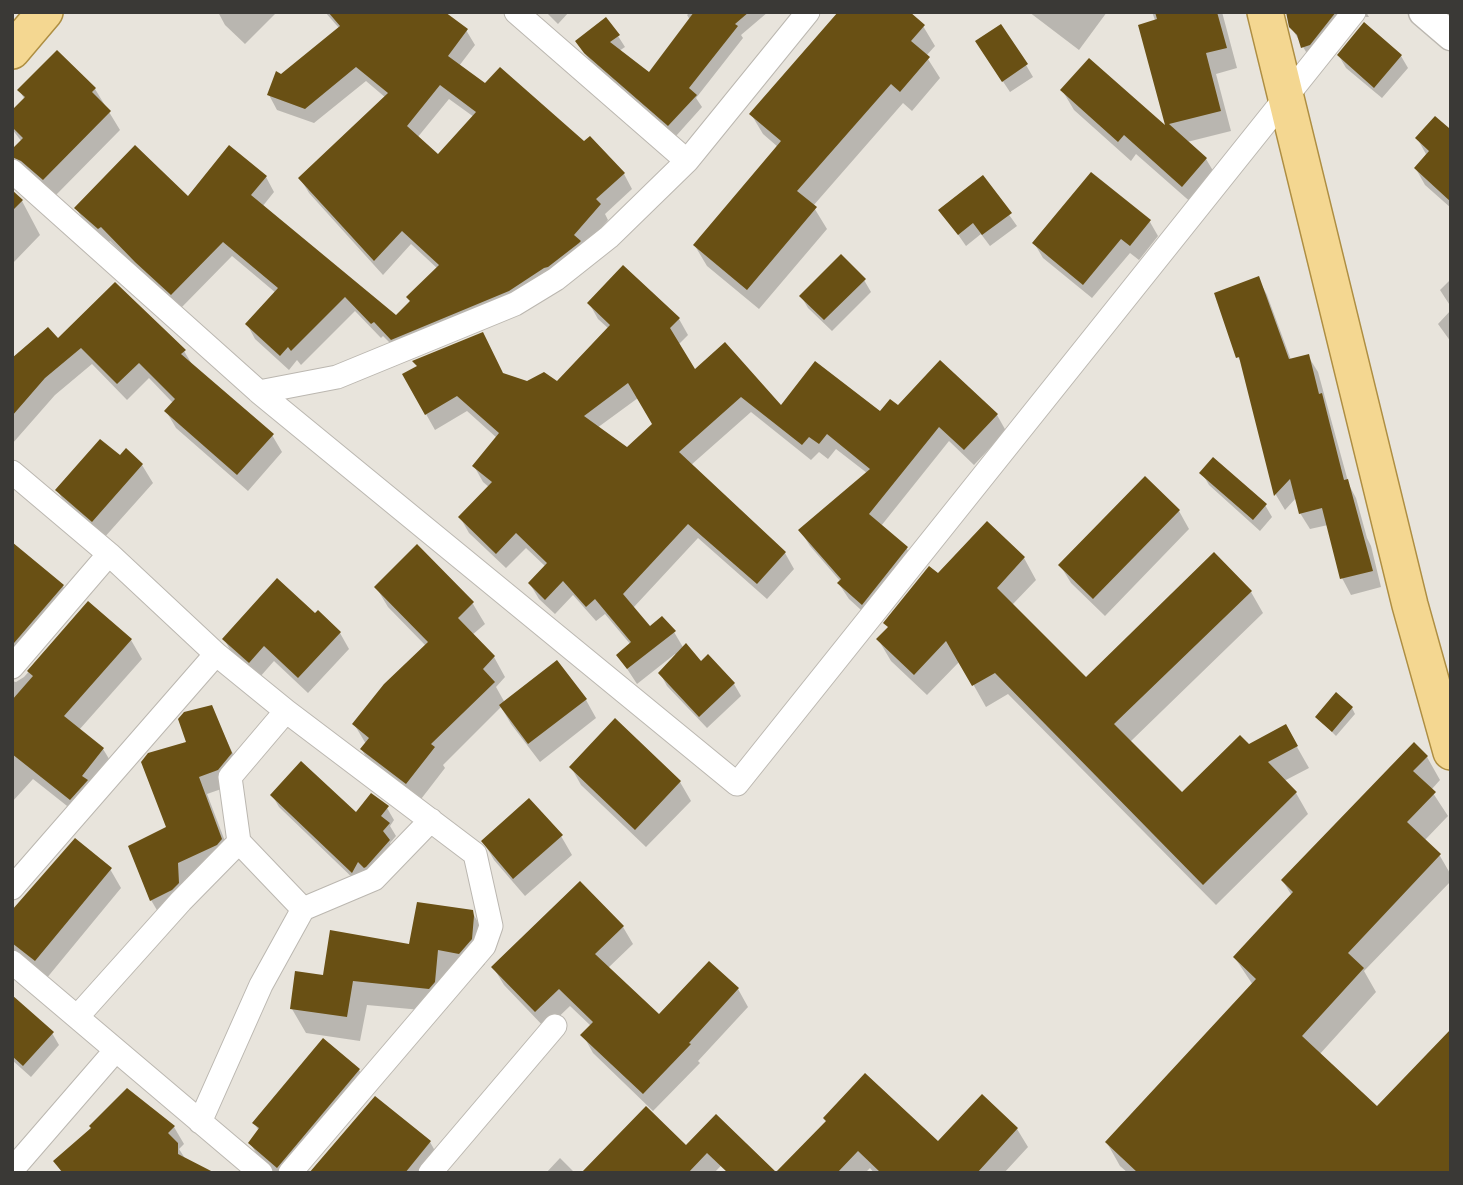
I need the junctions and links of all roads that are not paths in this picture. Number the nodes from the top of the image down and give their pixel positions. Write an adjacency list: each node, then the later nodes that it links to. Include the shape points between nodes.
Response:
1 (45, 12): 8 (main road)
2 (516, 12): 10 (street)
3 (808, 12): 10 (street)
4 (1265, 12): 9 (main road)
5 (1354, 12): 9 (street)
6 (1423, 12): 7 (street)
7 (1451, 36)
8 (12, 51)
9 (1286, 96): 12 (street, via 737,784); 18 (main road, via 1410,605)
10 (687, 161): 12 (street, via 609,237 515,304 337,377)
11 (12, 171): 12 (street)
12 (259, 392)
13 (12, 472): 14 (street)
14 (109, 554): 15 (street); 16 (street)
15 (216, 654): 17 (street); 21 (street)
16 (12, 667)
17 (286, 711): 19 (street); 20 (street, via 230,777)
18 (1451, 752)
19 (431, 820): 22 (street, via 374,879); 30 (street, via 475,854 491,926 484,946)
20 (239, 842): 22 (street); 24 (street)
21 (12, 888)
22 (303, 909): 27 (street, via 261,985)
23 (12, 962): 24 (street)
24 (77, 1017): 26 (street)
25 (555, 1026): 31 (street)
26 (116, 1051): 27 (street); 28 (street)
27 (200, 1122): 29 (street)
28 (12, 1170)
29 (261, 1173)
30 (290, 1173)
31 (430, 1173)

